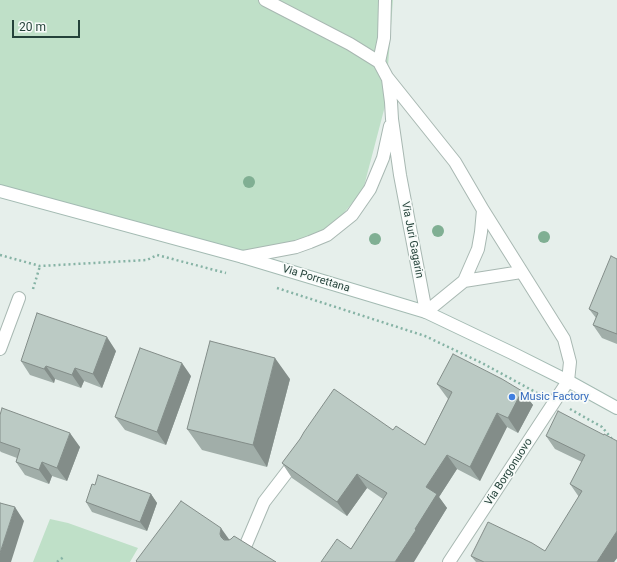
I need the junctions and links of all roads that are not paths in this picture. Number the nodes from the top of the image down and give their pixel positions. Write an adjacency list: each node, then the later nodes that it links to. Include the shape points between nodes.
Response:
1 (265, 0): 3 (street)
2 (385, 0): 3 (street, via 384,38)
3 (379, 62): 4 (street, Via Juri Gagarin)
4 (387, 77): 5 (street, Via Juri Gagarin, via 392,102); 7 (street, Via Juri Gagarin, via 455,162)
5 (392, 119): 8 (street, Via Juri Gagarin, via 383,158 370,189 352,215 326,235 310,242); 12 (street, Via Juri Gagarin)
6 (0, 191): 8 (street, Via Porrettana)
7 (483, 210): 9 (street, Via Juri Gagarin); 10 (street, via 478,248)
8 (242, 257): 12 (street, Via Porrettana)
9 (521, 272): 10 (street); 14 (street, Via Juri Gagarin, via 564,339 570,362)
10 (464, 280): 12 (street)
11 (19, 298): 13 (street)
12 (426, 312): 14 (street, Via Porrettana)
13 (0, 349)
14 (568, 381): 15 (street, Via Porrettana); 18 (street, Via Borgonuovo)
15 (617, 408)
16 (304, 450): 17 (street, via 264,502)
17 (242, 554)
18 (449, 562)

